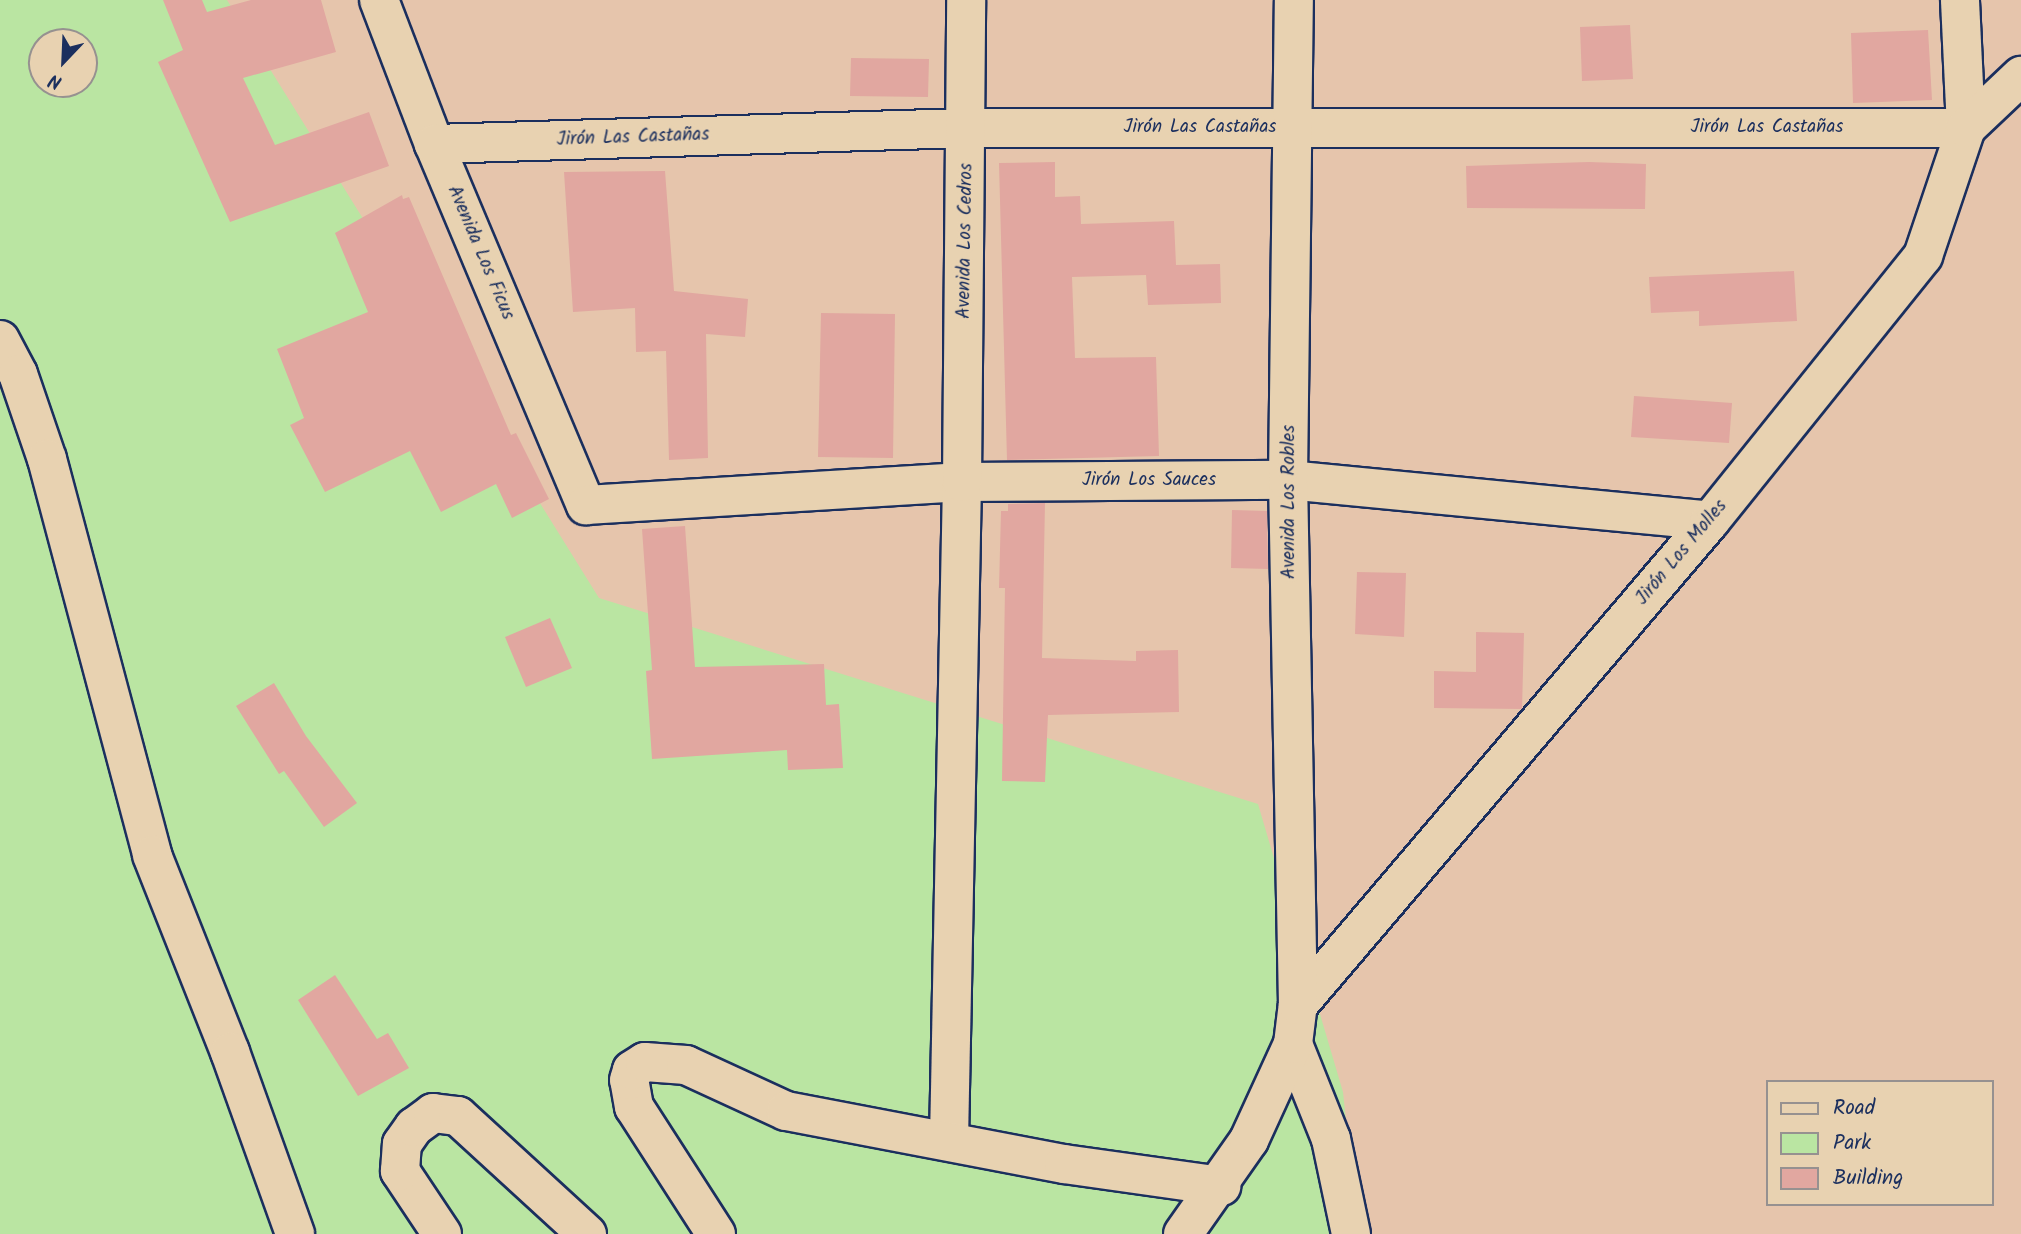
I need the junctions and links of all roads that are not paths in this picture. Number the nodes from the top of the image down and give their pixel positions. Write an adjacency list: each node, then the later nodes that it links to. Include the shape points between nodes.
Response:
1 (379, 0): 9 (street, Avenida Los Ficus)
2 (966, 0): 6 (street, Avenida Los Cedros)
3 (1294, 0): 7 (street, Avenida Los Robles)
4 (1960, 0): 8 (street)
5 (2021, 76): 8 (street, Jirón Los Molles)
6 (967, 128): 7 (street, Jirón Las Castañas); 9 (street, Jirón Las Castañas); 12 (street, Avenida Los Cedros)
7 (1294, 128): 8 (street, Jirón Las Castañas); 11 (street, Avenida Los Robles)
8 (1966, 128): 14 (street, Jirón Los Molles, via 1923,256)
9 (434, 144): 13 (street, Avenida Los Ficus)
10 (0, 340): 19 (street, via 18,374 47,459 152,855 230,1052)
11 (1288, 480): 12 (street, Jirón Los Sauces); 14 (street, Jirón Los Sauces); 15 (street, Avenida Los Robles)
12 (962, 482): 13 (street, Jirón Los Sauces); 17 (street, Avenida Los Cedros)
13 (586, 505)
14 (1710, 521): 15 (street, Jirón Los Molles)
15 (1298, 1004): 16 (street, Avenida Los Robles)
16 (1293, 1044): 18 (street, via 1249,1140); 24 (street, via 1331,1139)
17 (949, 1141): 18 (street, via 1064,1164); 22 (street, via 786,1111 686,1065 645,1062 632,1070 629,1080 634,1107)
18 (1221, 1186): 23 (street)
19 (284, 1231)
20 (442, 1234): 21 (street, via 400,1171 402,1144 433,1113 458,1116)
21 (587, 1234)
22 (716, 1234)
23 (1183, 1234)
24 (1351, 1234)

